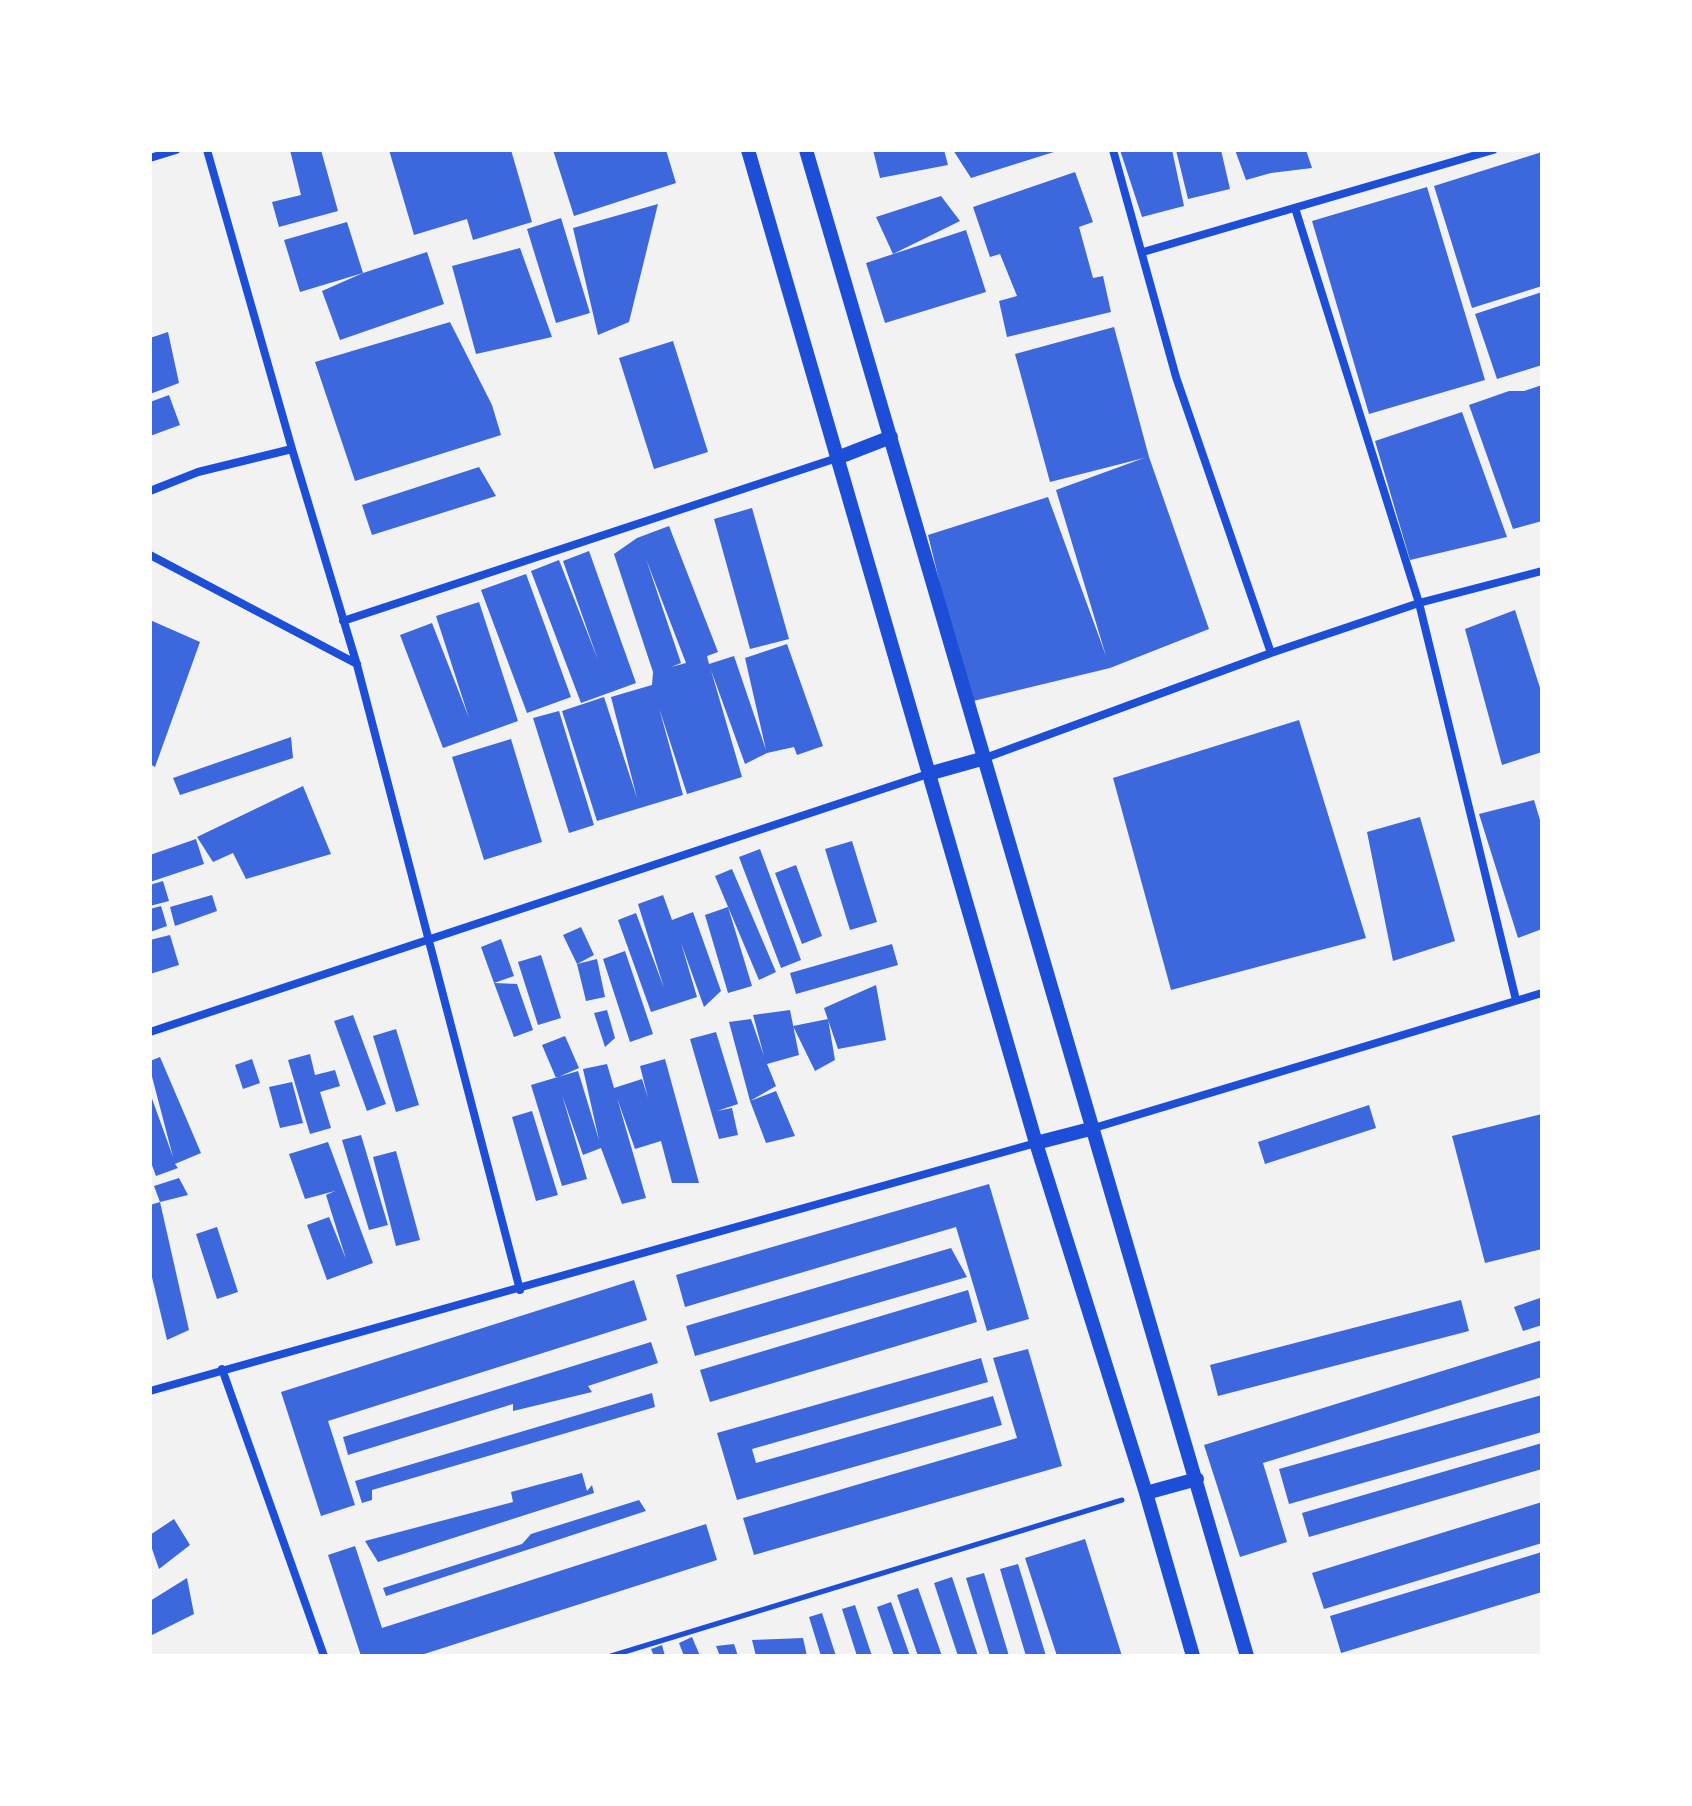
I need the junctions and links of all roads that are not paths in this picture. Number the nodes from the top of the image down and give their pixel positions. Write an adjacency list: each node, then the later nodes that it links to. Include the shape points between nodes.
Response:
1 (176, 150): 7 (street)
2 (207, 150): 11 (street)
3 (748, 150): 12 (street)
4 (806, 150): 10 (street)
5 (1113, 150): 9 (street)
6 (1493, 150): 8 (street)
7 (150, 158)
8 (1295, 208): 9 (street); 16 (street)
9 (1143, 252): 18 (street, via 1176,377)
10 (891, 437): 12 (street); 20 (street)
11 (292, 449): 13 (street, via 198,472); 17 (street)
12 (837, 458): 17 (street); 21 (street)
13 (150, 491)
14 (150, 555): 19 (street)
15 (1542, 571): 16 (street)
16 (1419, 603): 18 (street); 24 (street)
17 (343, 621): 19 (street)
18 (1271, 653): 20 (street)
19 (357, 665): 22 (street)
20 (985, 758): 21 (street); 26 (street)
21 (928, 774): 22 (street); 27 (street)
22 (428, 940): 25 (street); 28 (street)
23 (1542, 993): 24 (street)
24 (1516, 1000): 26 (street)
25 (150, 1032)
26 (1094, 1128): 27 (street); 31 (street)
27 (1036, 1143): 28 (street); 32 (street)
28 (520, 1290): 29 (street)
29 (222, 1369): 30 (street); 33 (street)
30 (150, 1391)
31 (1197, 1479): 32 (street); 35 (street)
32 (1146, 1493): 34 (street)
33 (324, 1656)
34 (1193, 1656)
35 (1247, 1656)

